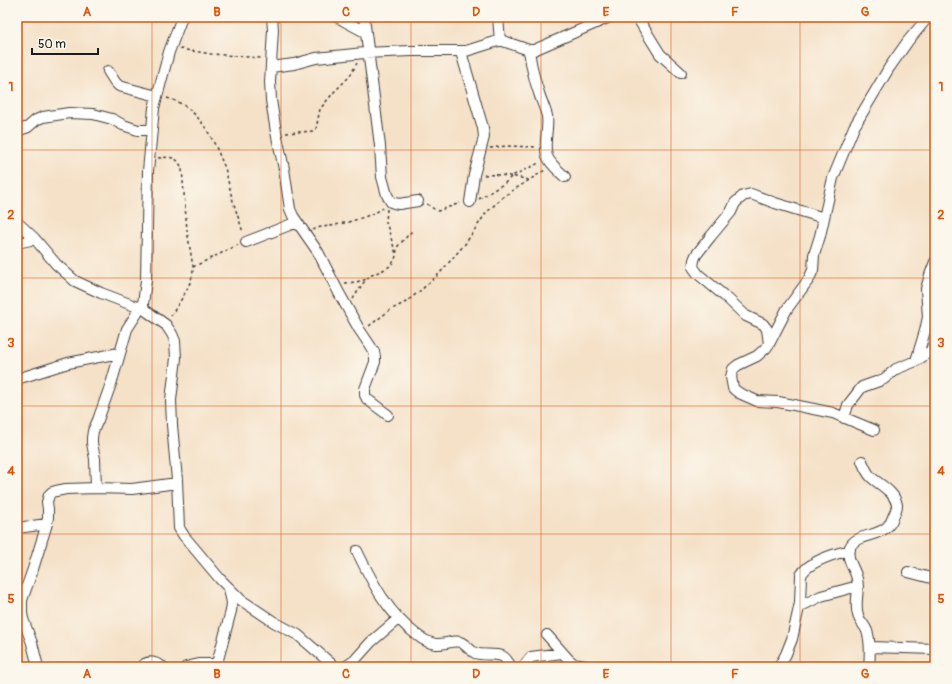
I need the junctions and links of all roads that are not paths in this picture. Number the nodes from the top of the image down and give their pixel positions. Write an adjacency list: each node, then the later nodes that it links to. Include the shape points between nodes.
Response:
1 (272, 17): 14 (street)
2 (337, 17): 9 (street)
3 (364, 17): 9 (street)
4 (498, 17): 10 (street)
5 (610, 17): 11 (street)
6 (637, 17): 16 (street, via 660,54)
7 (928, 17): 23 (street, via 889,68 854,127 833,178)
8 (179, 18): 17 (street)
9 (365, 32): 13 (street)
10 (500, 41): 11 (street); 12 (street)
11 (529, 50): 20 (street, via 531,67 547,118 546,154 550,162)
12 (461, 52): 13 (street); 22 (street, via 484,137)
13 (366, 53): 14 (street, via 316,58 294,64); 21 (street, via 382,177 387,196 391,202 399,204)
14 (271, 63): 25 (street, via 270,100 290,209)
15 (108, 71): 17 (street, via 119,86)
16 (681, 73)
17 (157, 96): 18 (street)
18 (152, 130): 19 (street, via 138,130 93,114 69,113 43,117); 30 (street, via 148,171 146,281)
19 (17, 131)
20 (565, 177)
21 (418, 201)
22 (470, 202)
23 (824, 218): 34 (street, via 814,255 813,270 787,309); 34 (street, via 751,194 743,196 696,255 692,267 746,316 763,324 767,329)
24 (17, 222): 26 (street)
25 (297, 222): 27 (street); 39 (street, via 318,252 374,352 375,362 365,394 368,400)
26 (35, 239): 28 (street); 30 (street, via 56,264 75,281 101,293)
27 (246, 242)
28 (17, 243)
29 (935, 262): 31 (street, via 926,290)
30 (142, 306): 32 (street); 33 (street)
31 (931, 317): 37 (street)
32 (156, 318): 33 (street); 43 (street, via 166,325 175,341 176,358 171,400)
33 (131, 321): 36 (street)
34 (769, 344): 40 (street, via 757,356 733,369 730,377 735,390 757,401 820,410)
35 (935, 348): 37 (street)
36 (119, 353): 38 (street, via 68,363); 44 (street, via 112,381 93,431)
37 (916, 361): 40 (street, via 896,369 880,381 862,387 848,405)
38 (17, 379)
39 (388, 415)
40 (844, 418): 41 (street)
41 (874, 430)
42 (862, 461): 47 (street, via 868,473 890,491 897,508 888,526 876,534 860,538 851,545)
43 (177, 483): 44 (street, via 132,488); 52 (street, via 179,528 188,542)
44 (96, 488): 45 (street, via 52,492 47,498)
45 (47, 524): 46 (street); 54 (street, via 22,600)
46 (17, 528)
47 (850, 550): 51 (street, via 849,557); 53 (street, via 832,555 803,572)
48 (357, 551): 55 (street, via 388,608)
49 (908, 572): 50 (street)
50 (935, 579)
51 (858, 586): 53 (street, via 821,596); 57 (street, via 858,615 867,630)
52 (229, 588): 60 (street, via 231,611); 65 (street, via 241,600 298,635)
53 (799, 607): 71 (street, via 792,639)
54 (20, 619): 61 (street, via 32,643)
55 (398, 619): 66 (street); 67 (street, via 409,630 430,643 461,642 475,653 503,657)
56 (547, 635): 59 (street)
57 (870, 647): 58 (street); 72 (street)
58 (935, 649)
59 (563, 654): 68 (street, via 531,657); 69 (street); 70 (street, via 574,664)
60 (217, 666): 64 (street, via 199,664)
61 (38, 667)
62 (141, 667): 63 (street, via 150,662)
63 (163, 667)
64 (186, 667)
65 (335, 667)
66 (346, 667)
67 (512, 667)
68 (523, 667)
69 (565, 667)
70 (584, 667)
71 (779, 667)
72 (869, 667)

